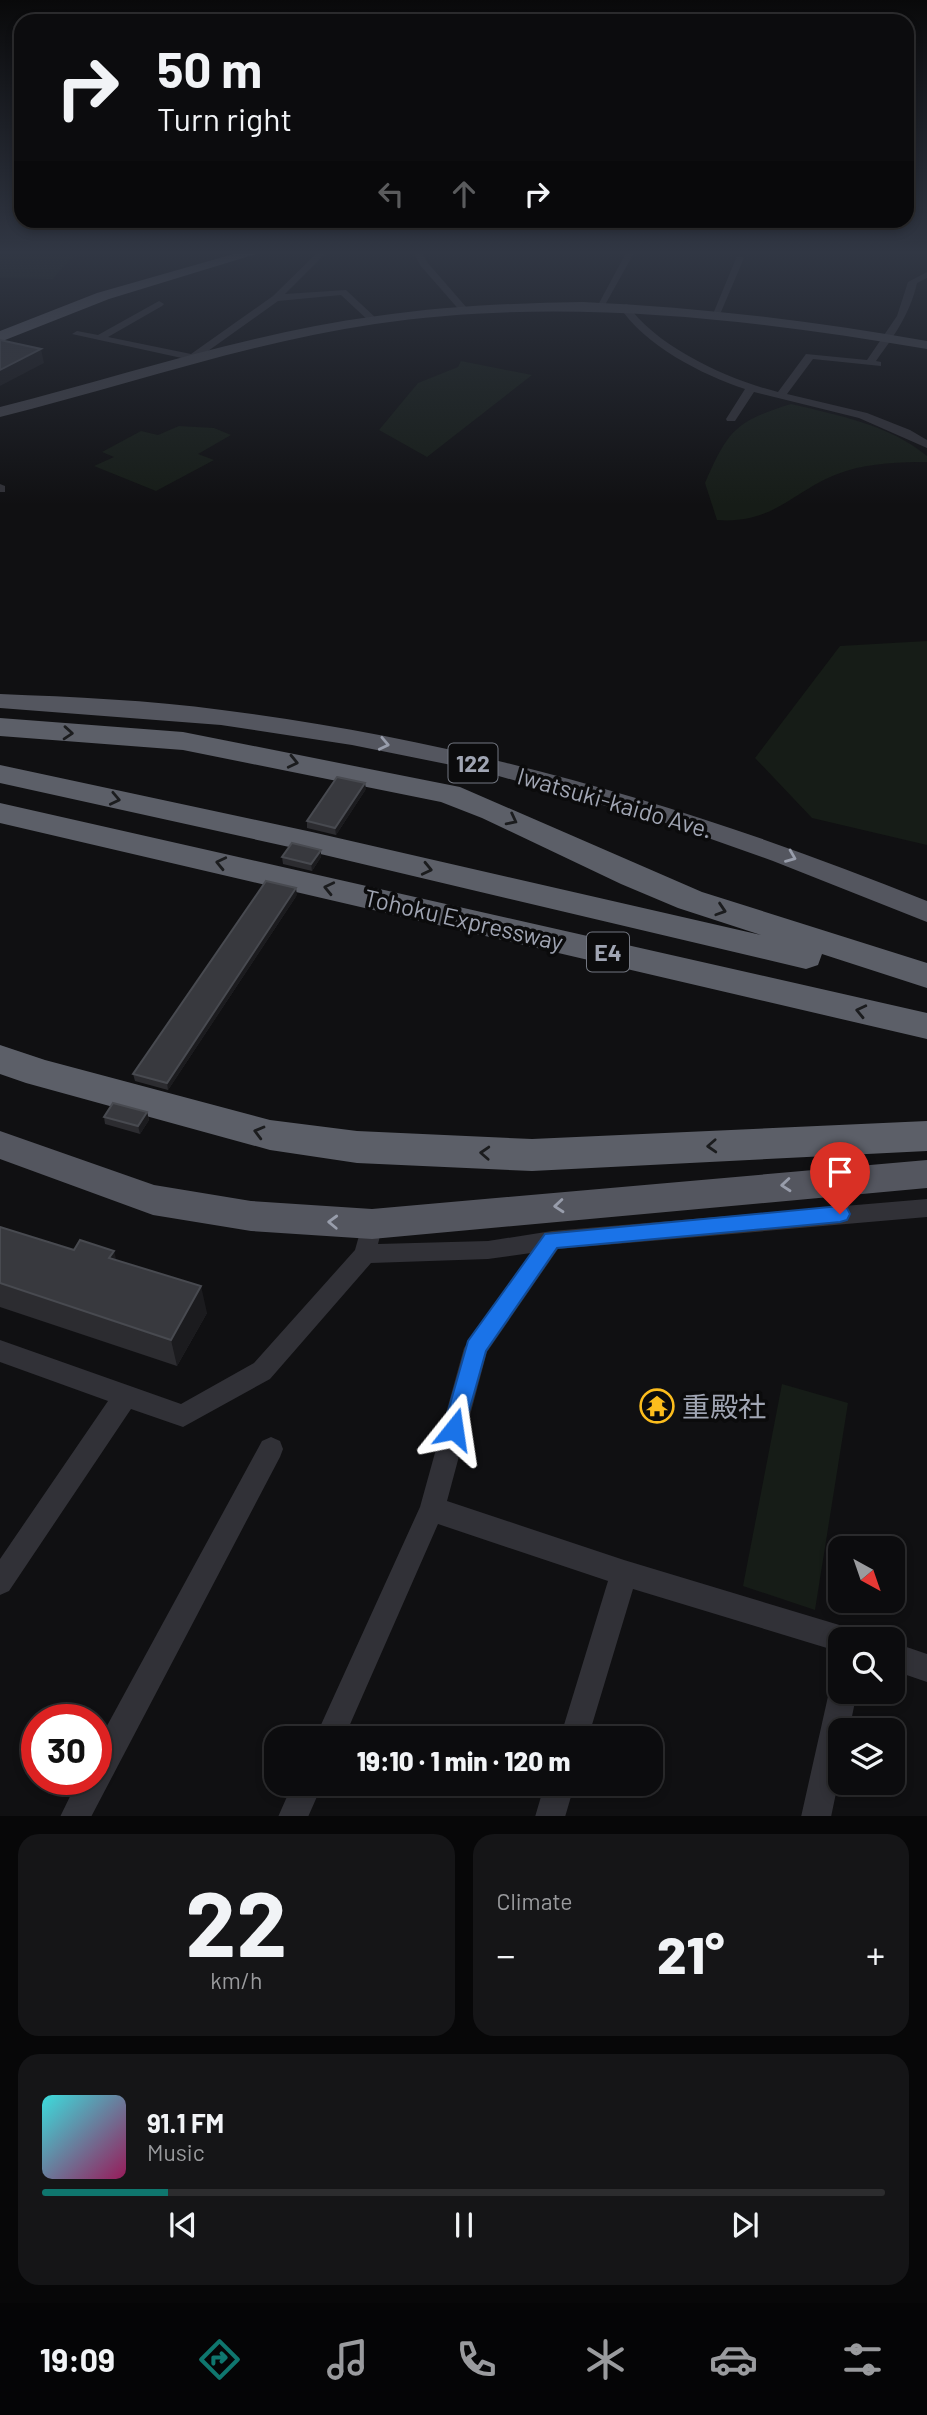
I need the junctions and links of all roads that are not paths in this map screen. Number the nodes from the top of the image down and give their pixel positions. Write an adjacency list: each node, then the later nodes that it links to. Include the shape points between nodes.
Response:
1 (87, 336): 7 (street)
2 (104, 336): 7 (street)
3 (225, 336): 10 (street)
4 (301, 336): 10 (main road)
5 (654, 336): 11 (street, via 710,374)
6 (875, 336): 8 (main road)
7 (100, 338): 10 (street)
8 (890, 338): 9 (main road); 12 (street, via 873,363 810,356)
9 (927, 345)
10 (197, 357): 13 (main road)
11 (751, 388): 12 (street); 14 (street)
12 (781, 395): 15 (street, via 886,422)
13 (0, 412)
14 (731, 419)
15 (927, 445)
16 (0, 689): 18 (highway)
17 (0, 701): 18 (highway, Iwatsuki-kaido Ave. / 122)
18 (222, 717): 22 (highway, Iwatsuki-kaido Ave. / 122, one-way to 22, via 345,736 564,785 732,835)
19 (0, 727): 23 (highway, one-way to 23, via 183,741 449,794 690,900)
20 (0, 774): 24 (highway, Tohoku Expressway / E4, one-way to 24)
21 (0, 813): 25 (highway, Tohoku Expressway / E4, one-way to 21)
22 (927, 912)
23 (927, 976)
24 (927, 986)
25 (927, 1027)
26 (0, 1059): 28 (highway)
27 (0, 1067): 28 (highway)
28 (39, 1073): 29 (highway, one-way to 28, via 532,1155 357,1147 270,1135)
29 (927, 1136)
30 (0, 1145): 33 (highway)
31 (0, 1163): 33 (highway, via 78,1188)
32 (927, 1183): 34 (highway, one-way to 34); 35 (street)
33 (153, 1200): 34 (highway, one-way to 33)
34 (369, 1239): 35 (street, via 488,1250); 37 (street, via 262,1371 183,1416)
35 (552, 1240): 39 (street, via 476,1348)
36 (0, 1351): 37 (street)
37 (125, 1395): 41 (street)
38 (271, 1449): 48 (street)
39 (432, 1509): 40 (street); 46 (street)
40 (624, 1573): 42 (street); 47 (street)
41 (0, 1582)
42 (828, 1635)
43 (905, 1660): 44 (street)
44 (927, 1668)
45 (840, 1704): 55 (street)
46 (334, 1726)
47 (578, 1726)
48 (112, 1746)
49 (86, 1795): 52 (street)
50 (302, 1796): 53 (street)
51 (556, 1796): 54 (street)
52 (75, 1816)
53 (293, 1816)
54 (550, 1816)
55 (816, 1816)

